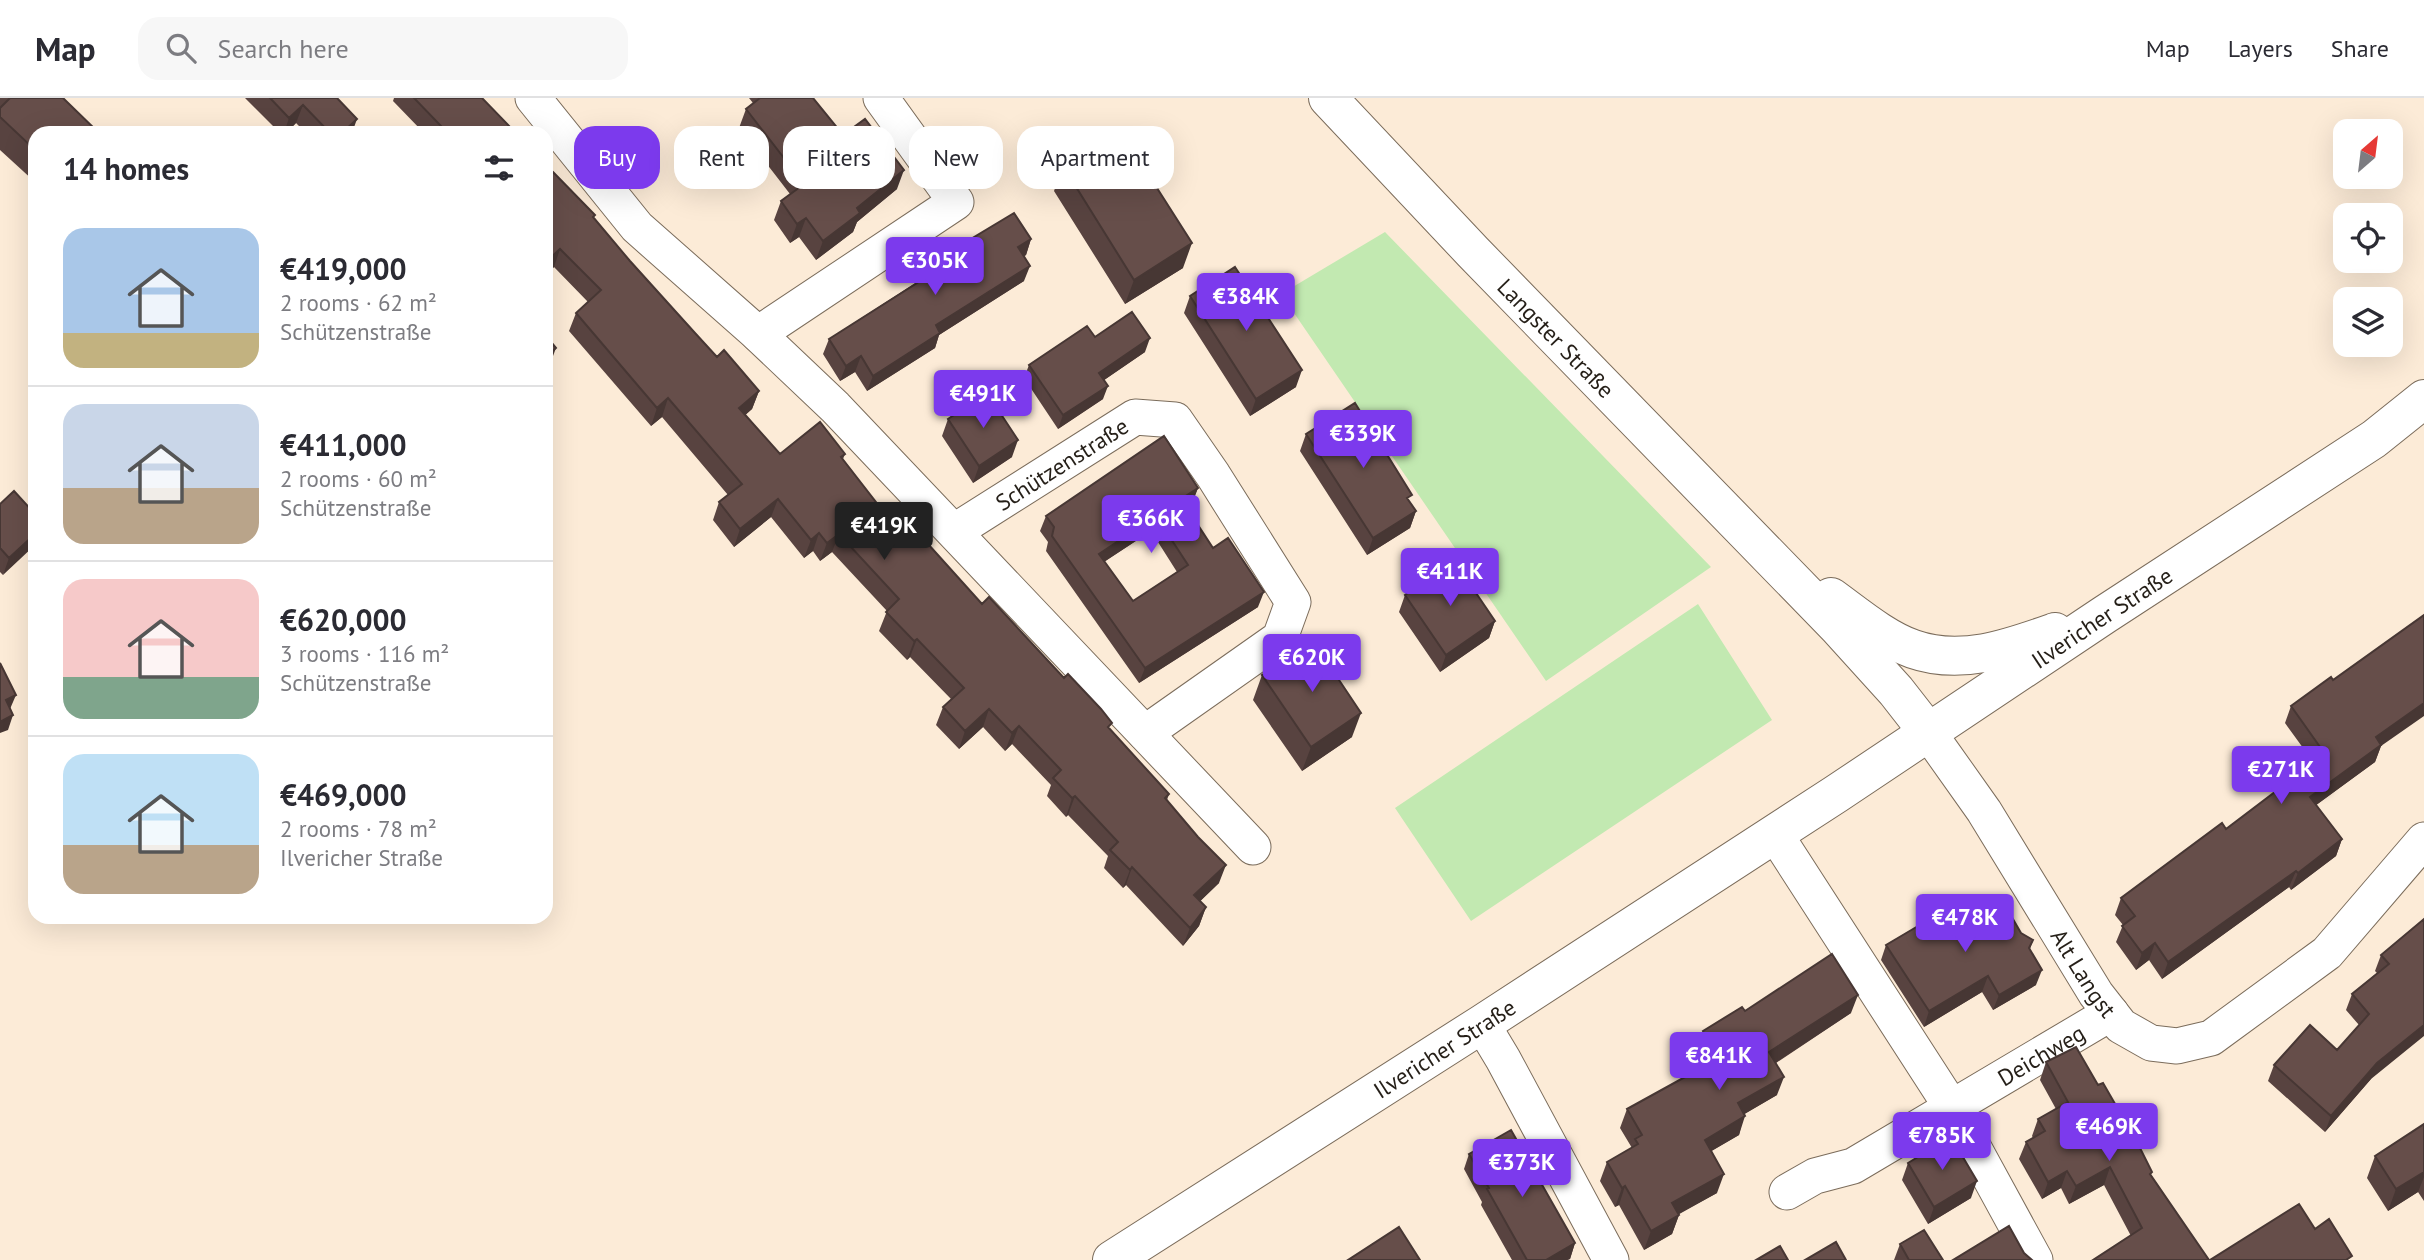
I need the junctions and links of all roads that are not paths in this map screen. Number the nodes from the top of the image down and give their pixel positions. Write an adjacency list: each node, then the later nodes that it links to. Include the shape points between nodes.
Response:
1 (533, 98): 4 (street, via 636,227)
2 (881, 98): 4 (street, via 956,202)
3 (1328, 98): 7 (street, Langster Straße)
4 (758, 334): 6 (street)
5 (2424, 399): 8 (street, Ilvericher Straße, via 2374,439)
6 (955, 531): 10 (street); 10 (street, Schützenstraße, via 1135,417 1175,419 1293,602 1280,638)
7 (1788, 575): 8 (street, Langster Straße, via 1912,649 1941,656 1971,657); 9 (street, Langster Straße)
8 (2104, 615): 9 (street, Ilvericher Straße)
9 (1928, 732): 11 (street, Ilvericher Straße); 14 (street, Alt Langst, via 1984,811)
10 (1146, 733): 13 (street)
11 (1775, 834): 15 (street, Ilvericher Straße); 16 (street)
12 (2424, 840): 14 (street, Alt Langst, via 2327,953 2211,1038 2177,1046 2151,1043 2121,1026)
13 (1253, 847)
14 (2111, 1013): 16 (street, Deichweg)
15 (1482, 1024): 18 (street, Ilvericher Straße); 19 (street)
16 (1952, 1108): 17 (street, Deichweg, via 1853,1166 1815,1175); 20 (street)
17 (1787, 1192)
18 (1112, 1260)
19 (1611, 1260)
20 (2035, 1260)

